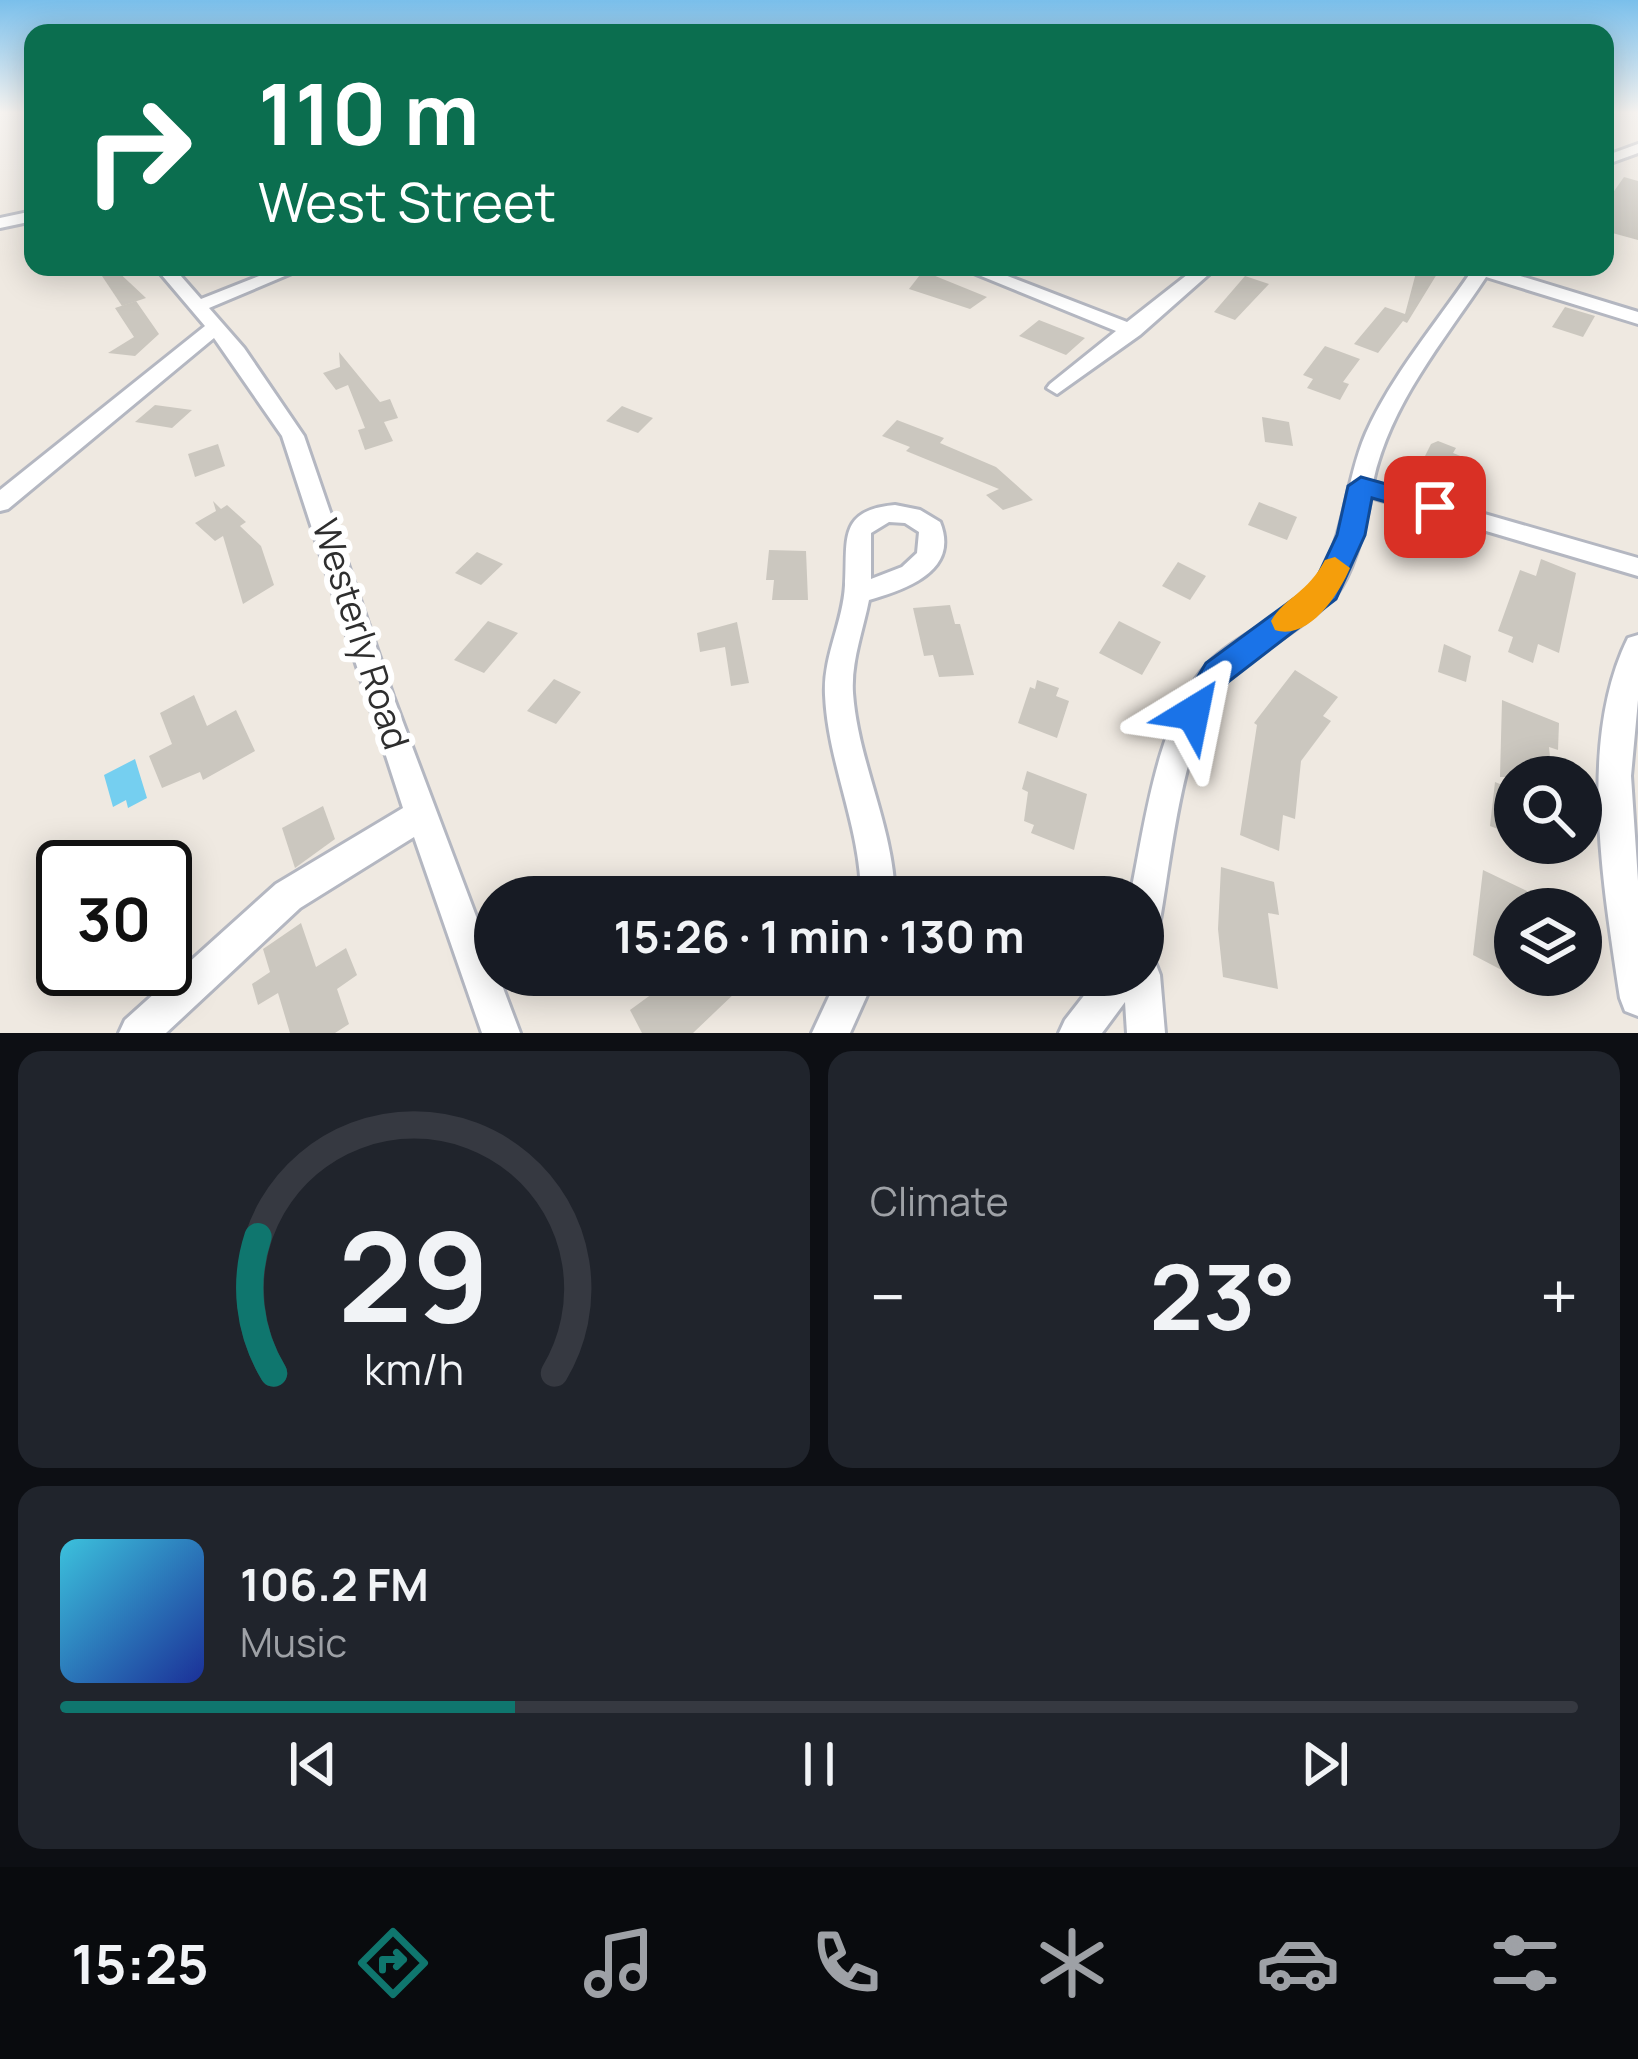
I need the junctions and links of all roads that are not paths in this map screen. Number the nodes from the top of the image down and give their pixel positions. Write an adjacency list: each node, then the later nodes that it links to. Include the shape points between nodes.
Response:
1 (172, 276): 7 (street, Westerly Road)
2 (280, 276): 7 (street)
3 (991, 276): 9 (street)
4 (1197, 276): 9 (street)
5 (1473, 276): 11 (street, via 1384,424)
6 (1529, 276): 8 (street)
7 (208, 316): 12 (street); 16 (street, Westerly Road, via 293,436)
8 (1638, 318)
9 (1133, 331): 10 (street)
10 (1058, 388)
11 (1361, 486): 13 (street); 18 (street, via 1351,535 1325,591 1217,673 1193,713 1172,767)
12 (0, 503)
13 (1638, 566)
14 (858, 593): 17 (street, via 837,675)
15 (1638, 646): 22 (street, via 1615,767 1620,884)
16 (422, 814): 23 (street, via 288,896); 24 (street, Westerly Road)
17 (876, 876)
18 (1151, 876)
19 (848, 996): 25 (street)
20 (1107, 996): 26 (street)
21 (1143, 996): 27 (street)
22 (1638, 998)
23 (138, 1033)
24 (501, 1033)
25 (831, 1033)
26 (1078, 1033)
27 (1145, 1033)

